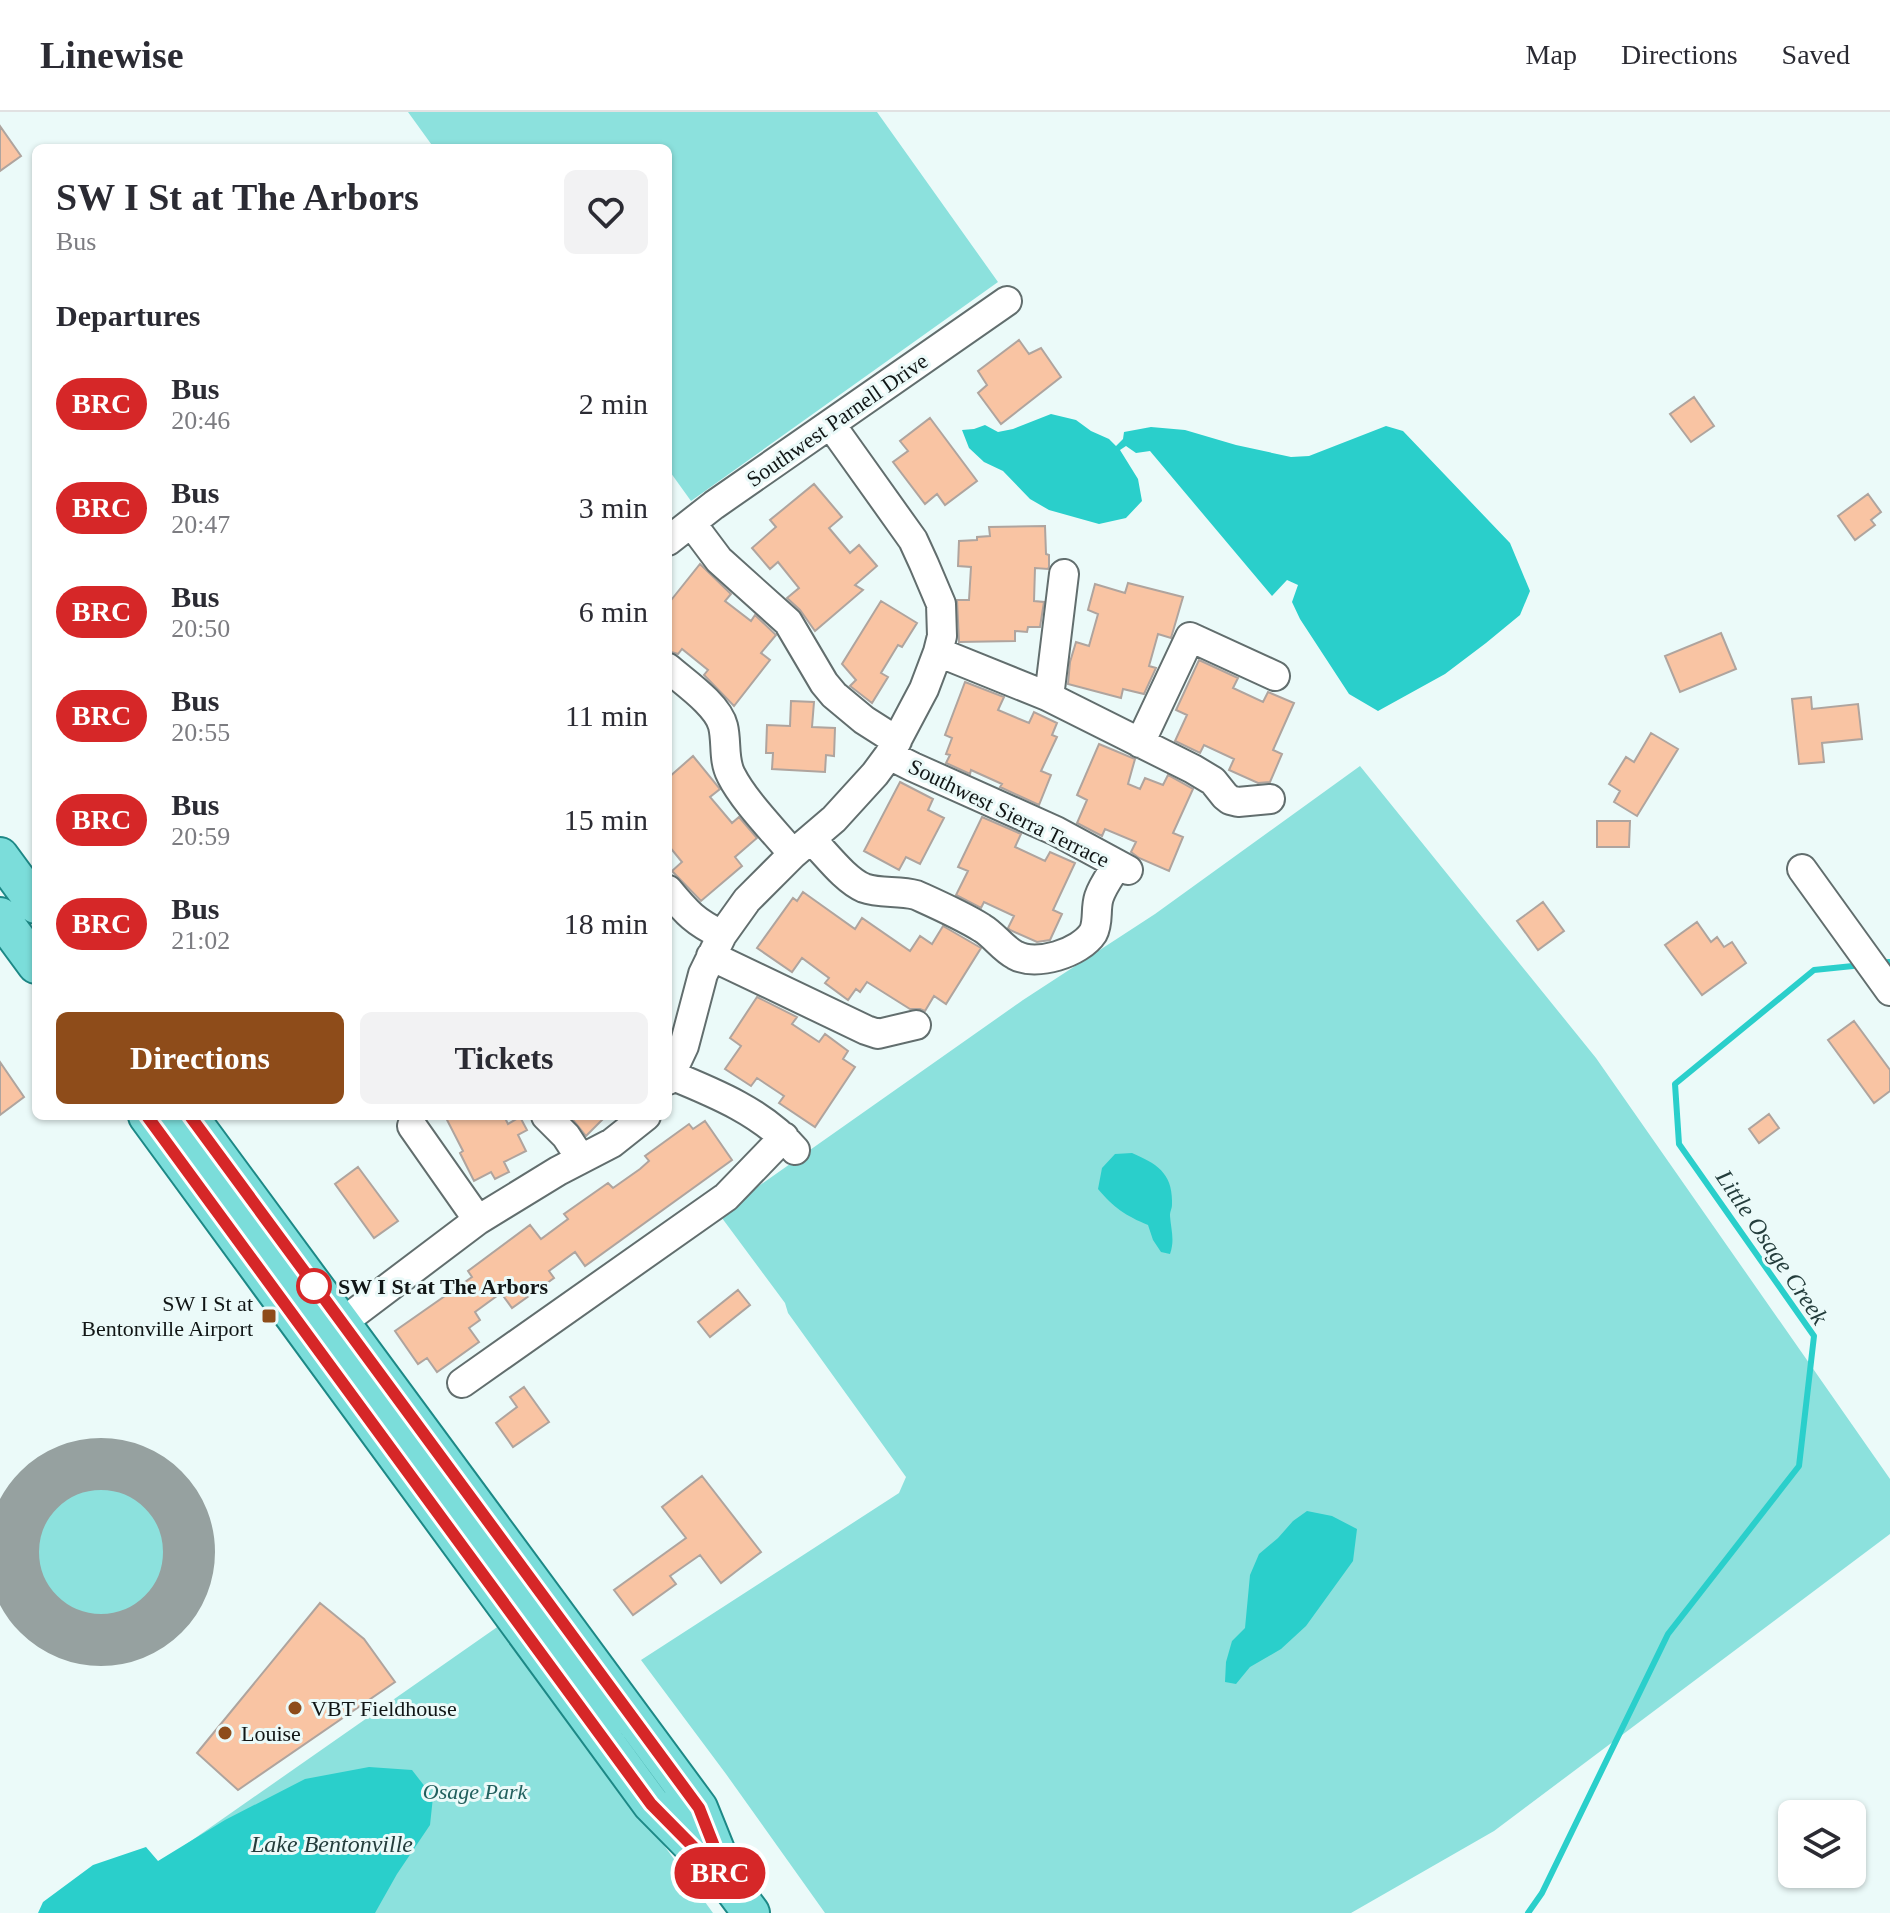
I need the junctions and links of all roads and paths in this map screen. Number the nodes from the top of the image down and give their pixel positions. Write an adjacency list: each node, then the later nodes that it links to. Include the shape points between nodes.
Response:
1 (1007, 301): 2 (street, Southwest Parnell Drive)
2 (831, 425): 3 (street, Southwest Parnell Drive); 6 (street, via 913,540 941,604)
3 (692, 524): 4 (street, Southwest Parnell Drive); 11 (street, Southwest Sierra Terrace, via 719,560 788,622 834,695)
4 (672, 538)
5 (1064, 574): 9 (street)
6 (938, 652): 9 (street); 11 (street)
7 (672, 672): 13 (street, via 719,715 730,774 743,794)
8 (1275, 676): 10 (street, via 1190,637)
9 (1047, 696): 10 (street)
10 (1140, 743): 12 (street, via 1213,781 1230,800)
11 (893, 748): 13 (street, via 834,819); 13 (street, Southwest Sierra Terrace, via 913,767 1122,867 1099,898 1091,936 1048,958 1014,955 983,928 916,895 863,887)
12 (1270, 799)
13 (802, 846): 19 (street, via 747,900)
14 (0, 856): 17 (main road)
15 (1802, 869): 21 (street)
16 (672, 895): 19 (street)
17 (32, 900)
18 (0, 916): 20 (main road)
19 (717, 945): 22 (street, via 866,1030 878,1034); 23 (street)
20 (32, 960)
21 (1890, 991)
22 (916, 1025)
23 (672, 1066): 32 (street, via 790,1143 726,1197)
24 (150, 1120): 31 (main road)
25 (192, 1120): 31 (main road)
26 (550, 1120): 29 (street)
27 (641, 1120): 29 (street)
28 (412, 1126): 30 (street)
29 (581, 1159): 30 (street)
30 (478, 1220): 31 (street)
31 (327, 1333): 33 (main road, via 699,1808 728,1882)
32 (462, 1383)
33 (751, 1913)

